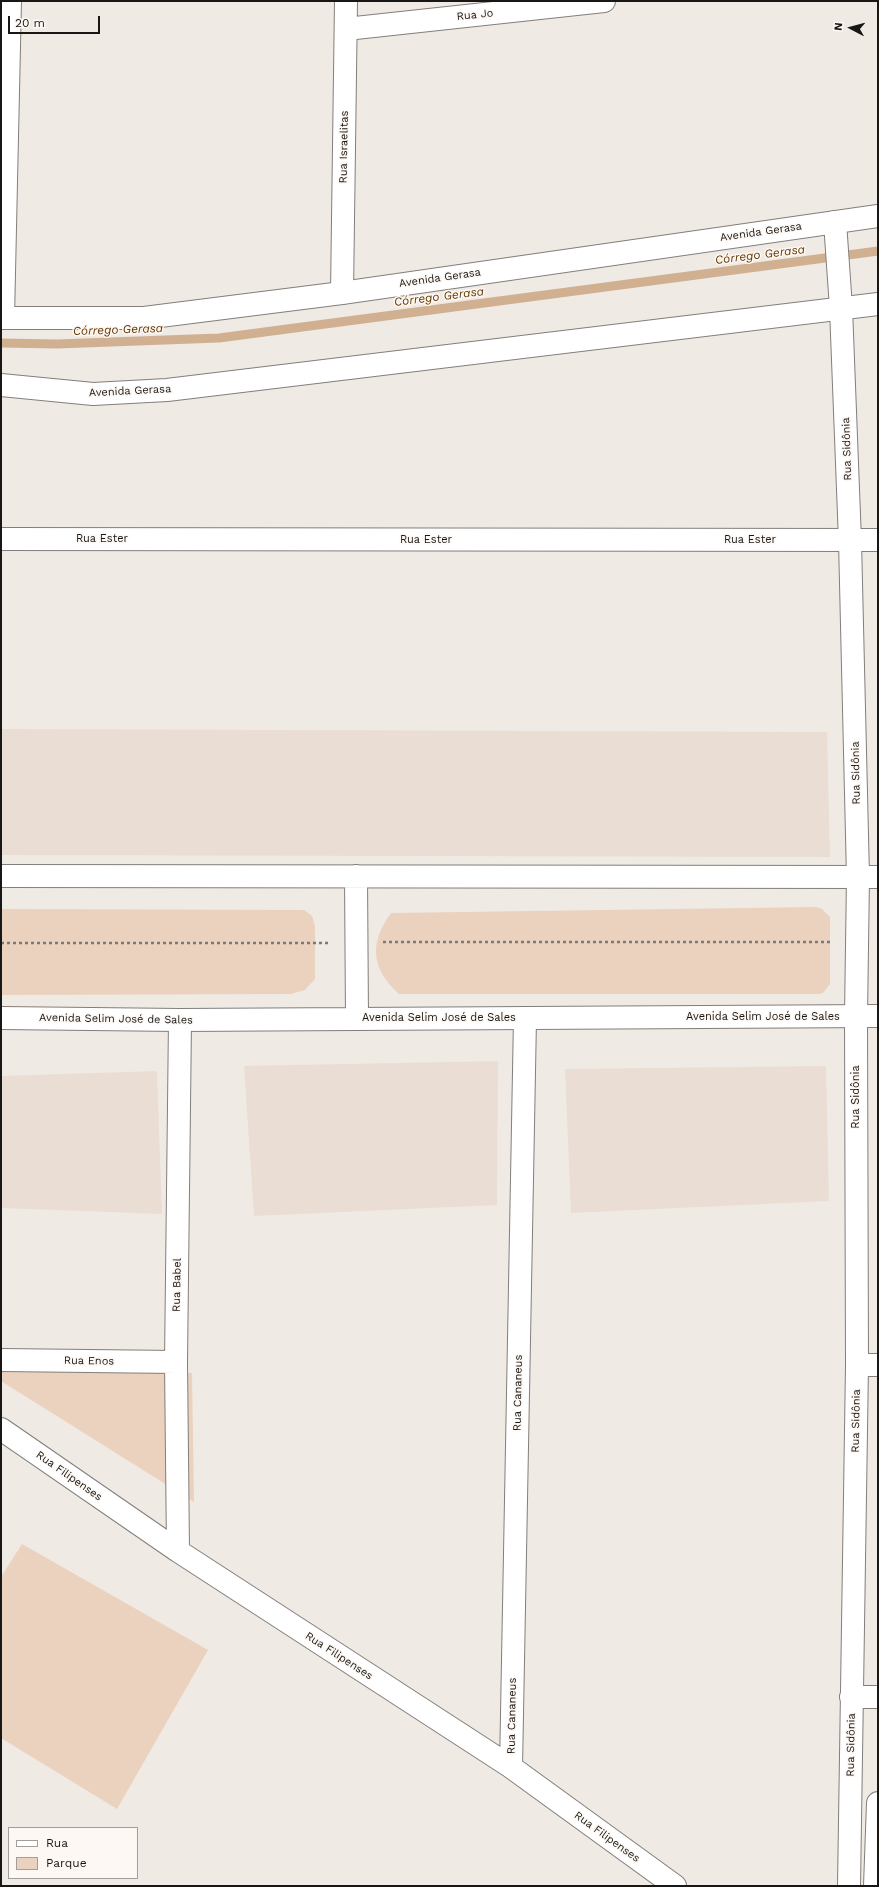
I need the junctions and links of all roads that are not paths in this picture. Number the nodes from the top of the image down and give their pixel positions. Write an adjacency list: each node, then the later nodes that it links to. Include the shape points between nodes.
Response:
1 (10, 1): 10 (street)
2 (346, 1): 4 (street, Rua Israelitas)
3 (604, 1): 4 (street, Rua Jo)
4 (346, 29): 7 (street, Rua Israelitas)
5 (878, 216): 6 (street, Avenida Gerasa)
6 (836, 232): 7 (street, Avenida Gerasa); 8 (street, Rua Sidônia)
7 (342, 293): 10 (street, Avenida Gerasa, via 144,318)
8 (840, 298): 9 (street, Avenida Gerasa); 11 (street, Avenida Gerasa, via 166,390 93,394); 13 (street, Rua Sidônia)
9 (878, 304)
10 (2, 318)
11 (1, 385)
12 (1, 539): 13 (street, Rua Ester)
13 (850, 540): 14 (street, Rua Ester); 17 (street, Rua Sidônia)
14 (878, 540)
15 (1, 876): 16 (street)
16 (356, 876): 17 (street); 22 (street)
17 (868, 877): 18 (street, Rua Sidônia, via 857,942)
18 (856, 1016): 19 (street, Avenida Selim José de Sales); 21 (street, Avenida Selim José de Sales); 26 (street, Rua Sidônia)
19 (878, 1016)
20 (1, 1018): 23 (street, Avenida Selim José de Sales)
21 (525, 1018): 22 (street, Avenida Selim José de Sales); 31 (street, Rua Cananeus)
22 (357, 1019): 23 (street, Avenida Selim José de Sales)
23 (180, 1020): 25 (street, Rua Babel)
24 (1, 1360): 25 (street, Rua Enos)
25 (176, 1362): 28 (street, Rua Babel)
26 (868, 1365): 29 (street, Rua Sidônia)
27 (1, 1429): 28 (street, Rua Filipenses)
28 (178, 1551): 31 (street, Rua Filipenses)
29 (852, 1697): 30 (street); 34 (street, Rua Sidônia)
30 (878, 1697)
31 (511, 1767): 33 (street, Rua Filipenses)
32 (878, 1803): 35 (street)
33 (675, 1886)
34 (848, 1886)
35 (875, 1886)

